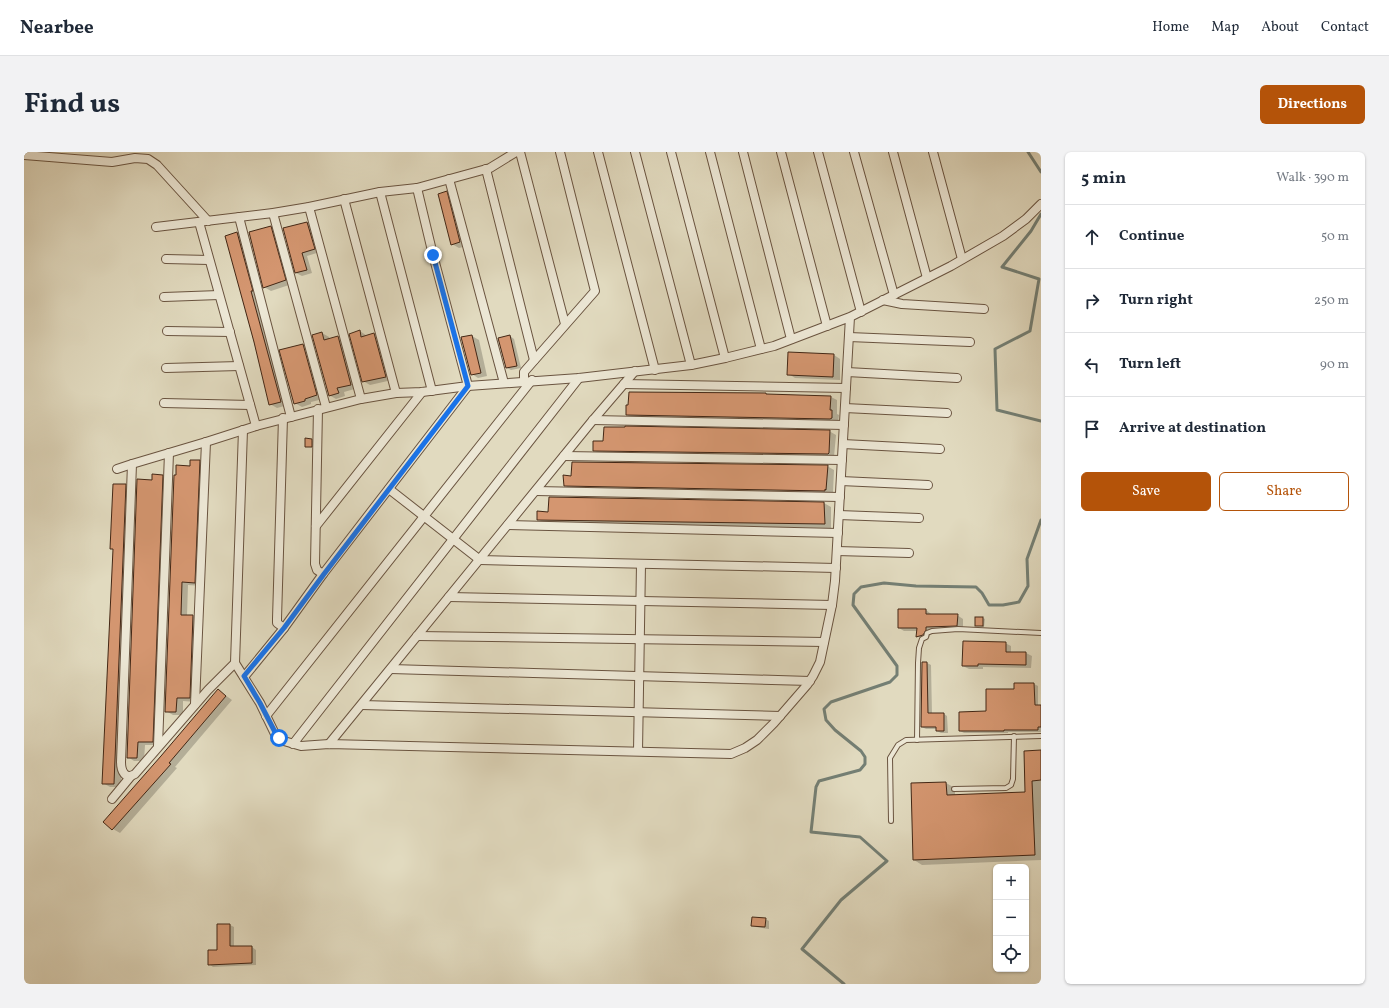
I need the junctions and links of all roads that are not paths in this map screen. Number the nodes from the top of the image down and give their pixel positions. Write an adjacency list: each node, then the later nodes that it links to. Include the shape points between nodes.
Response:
1 (516, 152): 15 (street)
2 (520, 152): 38 (street)
3 (560, 152): 38 (street, via 595,291)
4 (598, 152): 51 (street)
5 (635, 152): 48 (street)
6 (671, 152): 46 (street)
7 (710, 152): 45 (street)
8 (743, 152): 43 (street)
9 (781, 152): 39 (street)
10 (818, 152): 36 (street)
11 (854, 152): 31 (street)
12 (893, 152): 30 (street)
13 (933, 152): 28 (street)
14 (24, 155): 24 (street, via 112,162 135,158 148,159 157,165)
15 (486, 169): 16 (street); 47 (street)
16 (450, 179): 17 (street); 57 (street)
17 (417, 188): 18 (street); 59 (street)
18 (380, 192): 19 (street); 61 (street)
19 (344, 199): 21 (street); 63 (street)
20 (1041, 204): 28 (street, via 1003,236)
21 (309, 207): 22 (street); 64 (street)
22 (274, 213): 23 (street); 67 (street)
23 (239, 218): 24 (street); 71 (street)
24 (208, 221): 25 (street)
25 (199, 222): 26 (street); 29 (street)
26 (156, 227)
27 (166, 259): 29 (street)
28 (962, 259): 30 (street)
29 (209, 260): 32 (street)
30 (927, 278): 31 (street)
31 (894, 294): 34 (street)
32 (219, 295): 33 (street); 41 (street)
33 (164, 296)
34 (883, 300): 35 (street, via 902,304); 36 (street)
35 (984, 309)
36 (861, 312): 37 (street)
37 (850, 317): 39 (street); 42 (street)
38 (565, 324): 47 (street)
39 (827, 326): 43 (street)
40 (167, 331): 41 (street)
41 (230, 332): 49 (street)
42 (849, 337): 44 (street); 53 (street)
43 (791, 340): 45 (street)
44 (970, 342)
45 (761, 349): 46 (street)
46 (725, 358): 48 (street)
47 (534, 360): 56 (street, via 524,372)
48 (691, 365): 51 (street)
49 (239, 366): 50 (street); 66 (street)
50 (166, 368)
51 (654, 370): 52 (street)
52 (635, 371): 54 (street); 58 (street)
53 (847, 372): 55 (street); 60 (street)
54 (579, 378): 56 (street); 95 (street)
55 (957, 378)
56 (528, 381): 57 (street); 90 (street)
57 (504, 383): 59 (street)
58 (624, 384): 60 (street); 72 (street)
59 (468, 386): 61 (street); 86 (street)
60 (846, 388): 68 (street)
61 (432, 391): 62 (street)
62 (422, 392): 63 (street); 93 (street)
63 (396, 393): 64 (street)
64 (361, 398): 67 (street)
65 (164, 403): 66 (street)
66 (250, 405): 74 (street)
67 (326, 407): 69 (street)
68 (845, 408): 70 (street); 73 (street)
69 (318, 409): 71 (street); 93 (street)
70 (946, 413)
71 (287, 418): 74 (street); 105 (street, via 276,619)
72 (593, 420): 73 (street); 80 (street)
73 (844, 425): 77 (street)
74 (256, 426): 75 (street)
75 (243, 430): 76 (street); 110 (street)
76 (206, 442): 79 (street); 115 (street)
77 (843, 444): 78 (street); 81 (street)
78 (940, 450)
79 (169, 454): 82 (street); 125 (street)
80 (564, 456): 81 (street); 87 (street)
81 (842, 460): 84 (street)
82 (132, 464): 83 (street); 127 (street, via 121,762 124,774)
83 (117, 470)
84 (841, 481): 85 (street); 88 (street)
85 (928, 485)
86 (389, 489): 90 (street); 101 (street)
87 (536, 491): 88 (street); 92 (street)
88 (840, 498): 89 (street)
89 (839, 515): 91 (street); 94 (street)
90 (424, 516): 95 (street); 118 (street)
91 (919, 518)
92 (508, 525): 94 (street); 98 (street)
93 (316, 526): 101 (street, via 315,564 317,570)
94 (838, 532): 96 (street)
95 (453, 539): 98 (street); 123 (street)
96 (837, 551): 97 (street); 100 (street)
97 (909, 554)
98 (480, 560): 99 (street); 102 (street)
99 (641, 564): 100 (street); 103 (street)
100 (836, 568): 104 (street)
101 (324, 574): 105 (street)
102 (449, 597): 103 (street); 107 (street)
103 (641, 601): 104 (street); 108 (street)
104 (832, 605): 109 (street)
105 (284, 628): 112 (street)
106 (1041, 633): 122 (lane, via 958,629 932,630 927,633 919,648)
107 (417, 636): 108 (street); 111 (street)
108 (640, 640): 109 (street); 113 (street)
109 (824, 642): 114 (street, via 820,662)
110 (236, 663): 112 (street); 115 (street)
111 (391, 669): 113 (street); 116 (street)
112 (244, 676): 118 (street)
113 (639, 676): 114 (street); 117 (street)
114 (810, 680): 119 (street)
115 (195, 704): 125 (street)
116 (362, 705): 117 (street); 124 (street)
117 (639, 712): 119 (street); 126 (street)
118 (266, 716): 123 (street, via 276,734)
119 (780, 716): 126 (street, via 757,740 731,754)
120 (1014, 736): 121 (lane); 122 (lane); 128 (lane, via 1011,785 1006,788)
121 (1041, 736)
122 (917, 740): 130 (lane, via 906,740 898,745 890,758)
123 (293, 744): 124 (street)
124 (329, 744): 126 (street)
125 (158, 746): 127 (street)
126 (638, 751)
127 (132, 776): 129 (street)
128 (954, 789)
129 (112, 799)
130 (891, 821)

